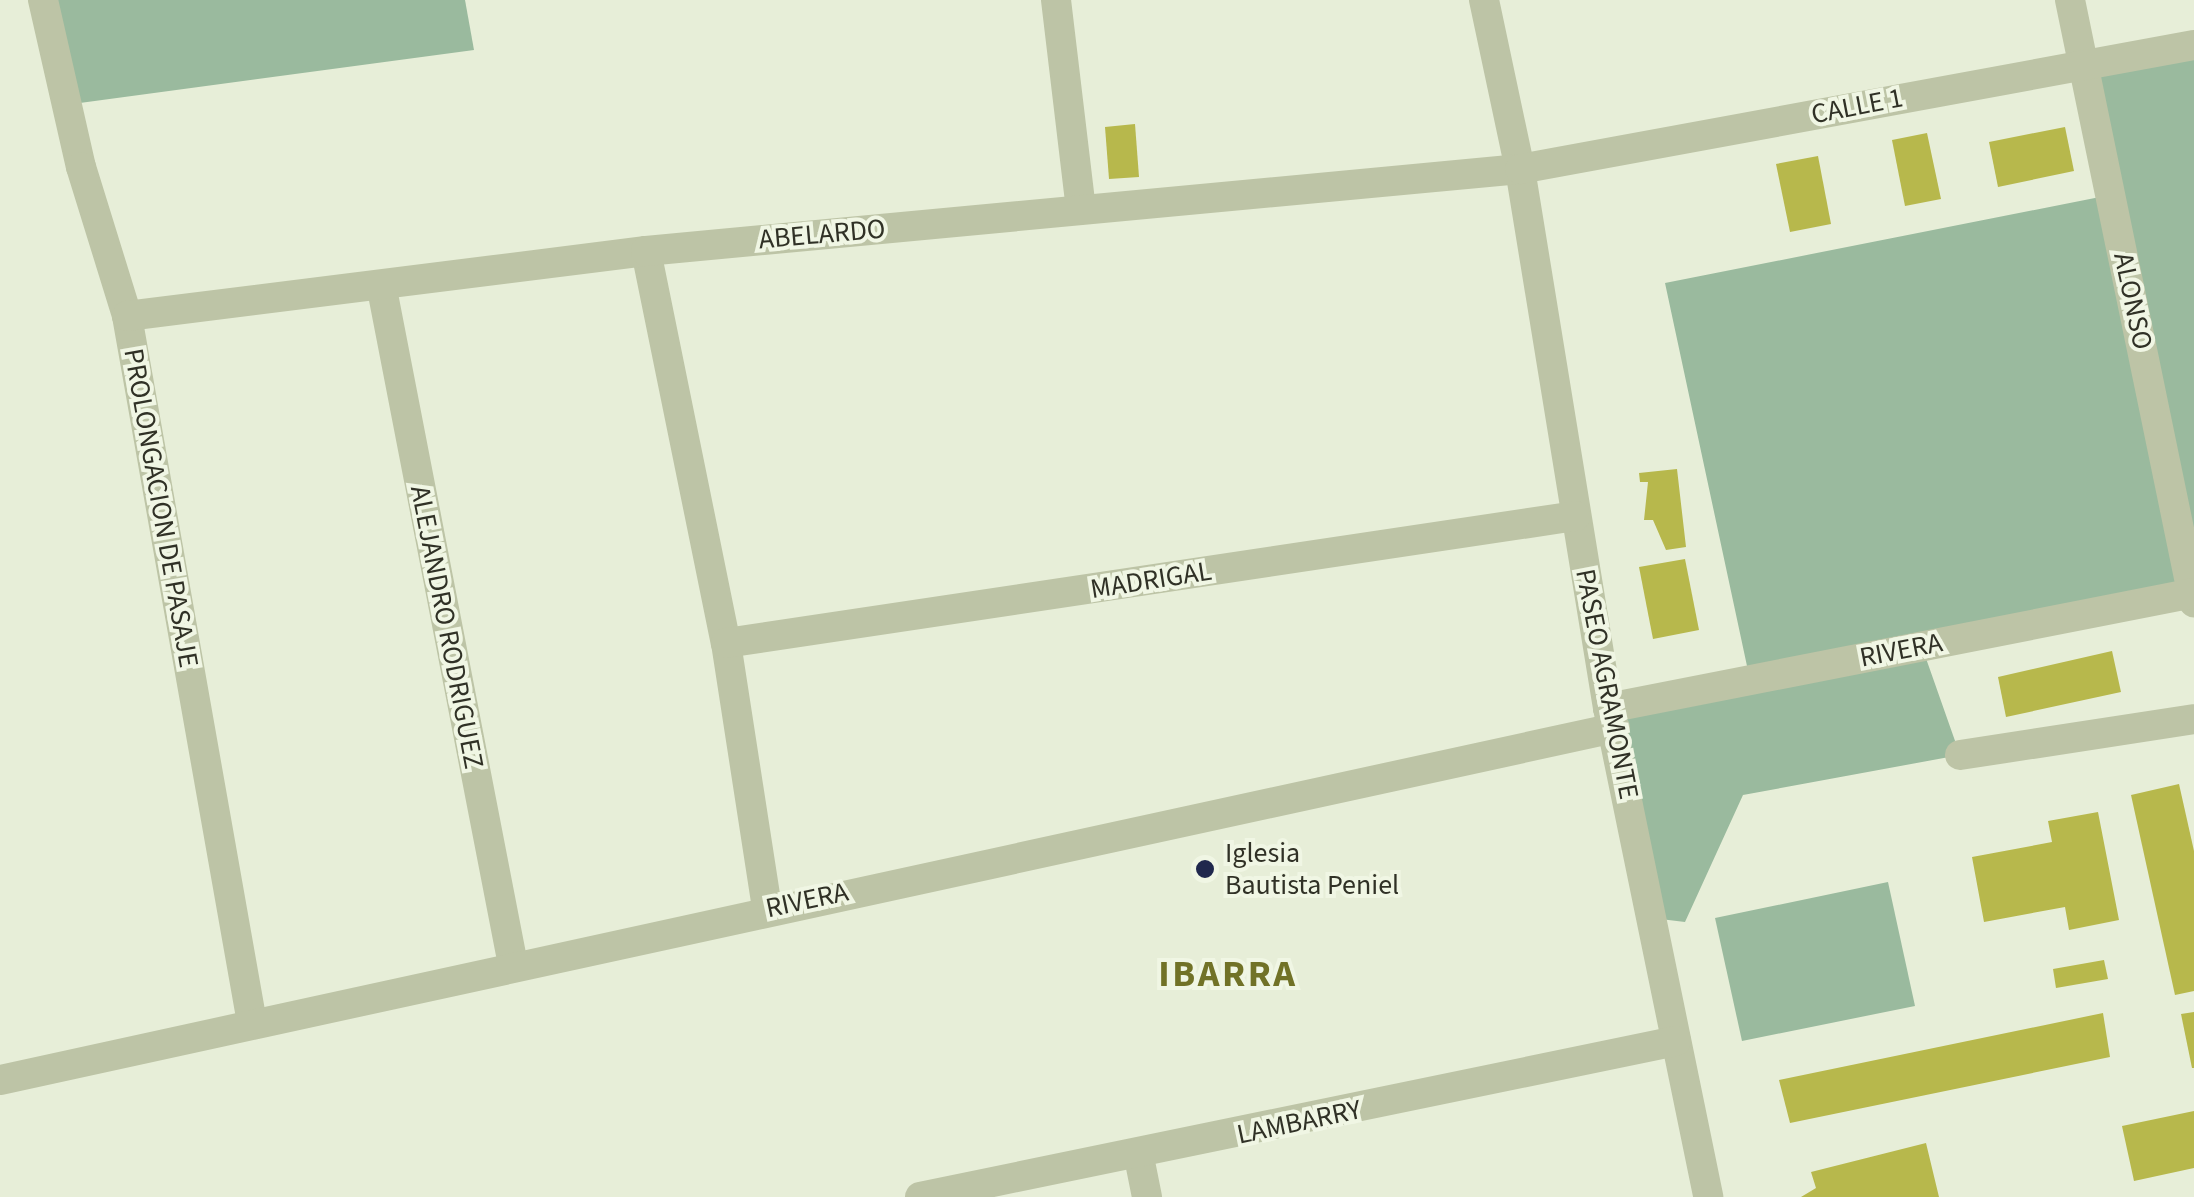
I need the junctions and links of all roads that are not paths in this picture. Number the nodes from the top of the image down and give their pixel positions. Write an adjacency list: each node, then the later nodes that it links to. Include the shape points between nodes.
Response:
1 (43, 0): 11 (street, PROLONGACION DE PASAJE, via 81,167)
2 (1056, 0): 8 (street)
3 (1484, 0): 7 (street, PASEO AGRAMONTE)
4 (2070, 0): 6 (street, ALONSO)
5 (2194, 46): 6 (street, CALLE 1)
6 (2084, 64): 7 (street, CALLE 1); 13 (street, ALONSO)
7 (1520, 169): 8 (street, ABELARDO); 12 (street, PASEO AGRAMONTE)
8 (1081, 210): 9 (street, ABELARDO)
9 (646, 251): 10 (street, ABELARDO); 14 (street)
10 (382, 289): 11 (street, ABELARDO); 19 (street, ALEJANDRO RODRIGUEZ)
11 (127, 316): 20 (street, PROLONGACION DE PASAJE)
12 (1576, 516): 14 (street, MADRIGAL); 15 (street, PASEO AGRAMONTE)
13 (2194, 596): 15 (street, RIVERA)
14 (726, 643): 18 (street)
15 (1612, 718): 18 (street, RIVERA); 21 (street, PASEO AGRAMONTE)
16 (2194, 719): 17 (street)
17 (1960, 755)
18 (766, 908): 19 (street, RIVERA)
19 (513, 965): 20 (street, RIVERA)
20 (252, 1023): 22 (street, RIVERA)
21 (1676, 1040): 23 (street, LAMBARRY); 26 (street, PASEO AGRAMONTE)
22 (0, 1080)
23 (1139, 1157): 24 (street, LAMBARRY); 25 (street)
24 (920, 1197)
25 (1147, 1197)
26 (1708, 1197)

